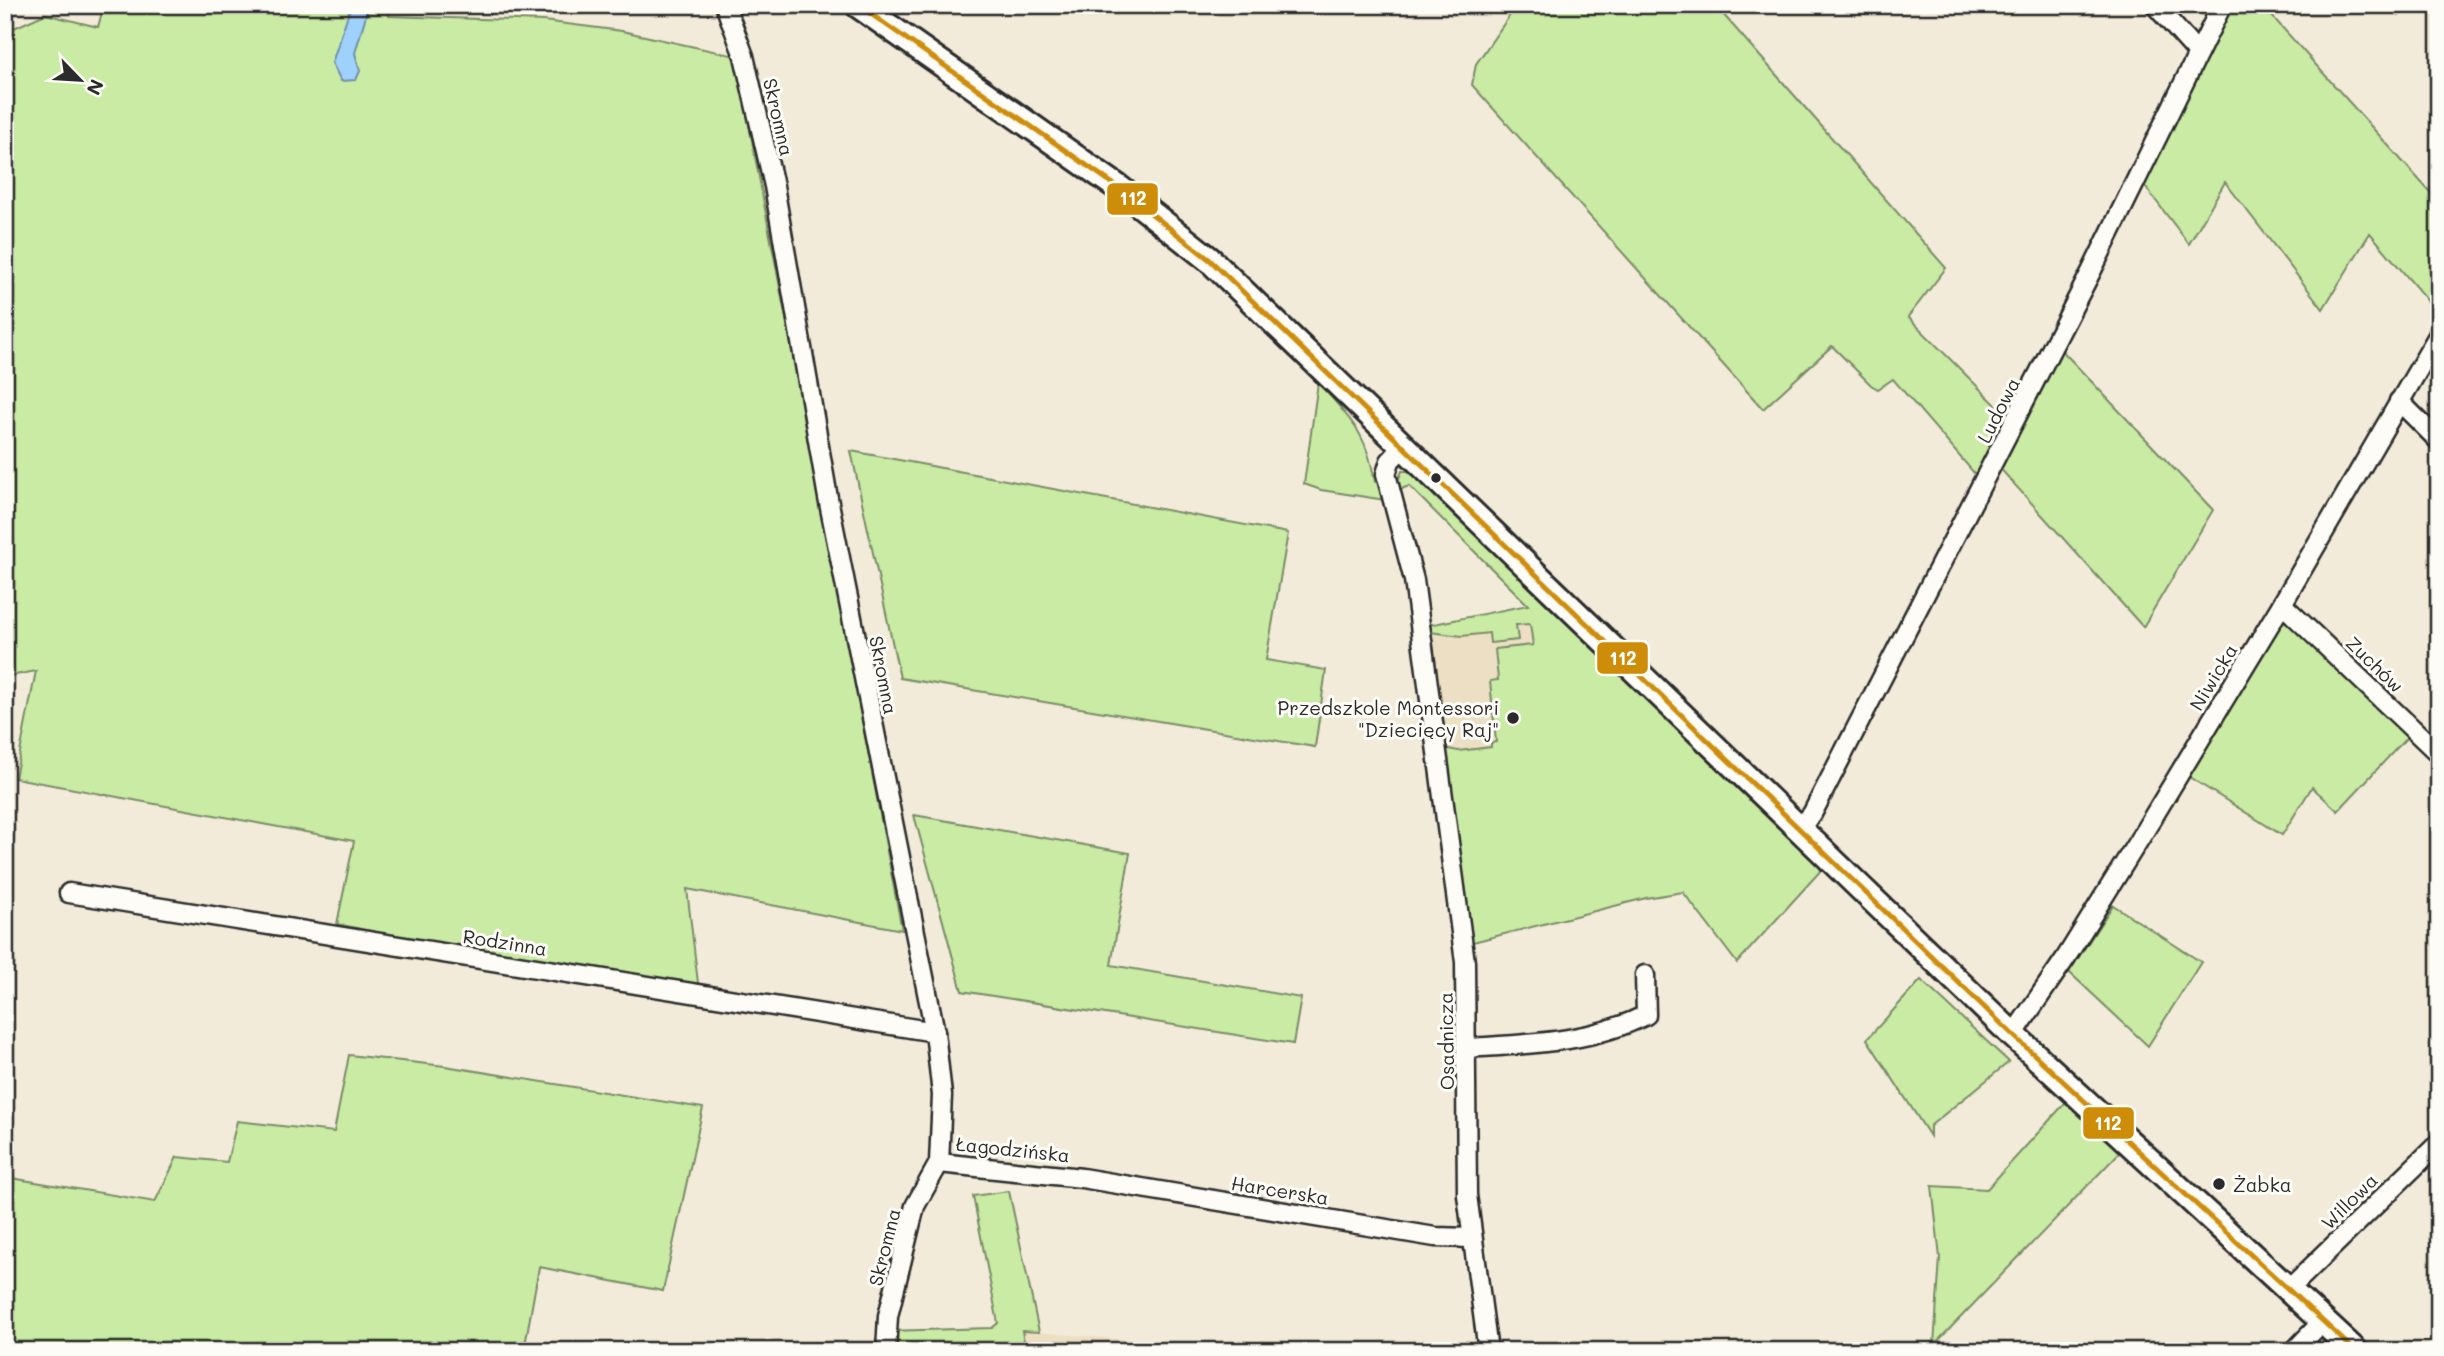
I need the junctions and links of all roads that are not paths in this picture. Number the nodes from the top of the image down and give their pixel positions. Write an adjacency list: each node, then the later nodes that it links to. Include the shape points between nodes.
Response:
1 (725, 5): 15 (street, Skromna, via 744,56 774,186 828,498)
2 (2155, 5): 5 (street)
3 (2222, 5): 5 (street, Ludowa)
4 (863, 9): 9 (street, via 1119,188 1210,260)
5 (2198, 53): 12 (street, Ludowa, via 1950,550 1812,814)
6 (2439, 334): 7 (street, Niwicka)
7 (2399, 401): 8 (street); 10 (street, Niwicka)
8 (2439, 441)
9 (1403, 447): 12 (street); 17 (street, Osadnicza, via 1390,461 1386,474 1414,580 1429,676 1465,962)
10 (2282, 604): 11 (street, Zuchów); 16 (street, Niwicka, via 2065,959)
11 (2439, 754)
12 (1800, 827): 16 (street)
13 (69, 894): 15 (street, Rodzinna)
14 (1645, 975): 17 (street, via 1646,1014 1617,1030 1550,1043)
15 (934, 1032): 19 (street, Skromna, via 942,1095)
16 (2013, 1035): 22 (street)
17 (1468, 1048): 21 (street, Osadnicza)
18 (2439, 1143): 22 (street, Willowa)
19 (939, 1163): 20 (street, Łagodzińska); 24 (street, Skromna, via 915,1206 888,1316)
20 (1082, 1178): 21 (street, Harcerska, via 1435,1237)
21 (1471, 1238): 25 (street, Osadnicza)
22 (2288, 1290): 23 (street)
23 (2323, 1321): 26 (street); 27 (street)
24 (886, 1351)
25 (1488, 1351)
26 (2294, 1351)
27 (2355, 1351)

